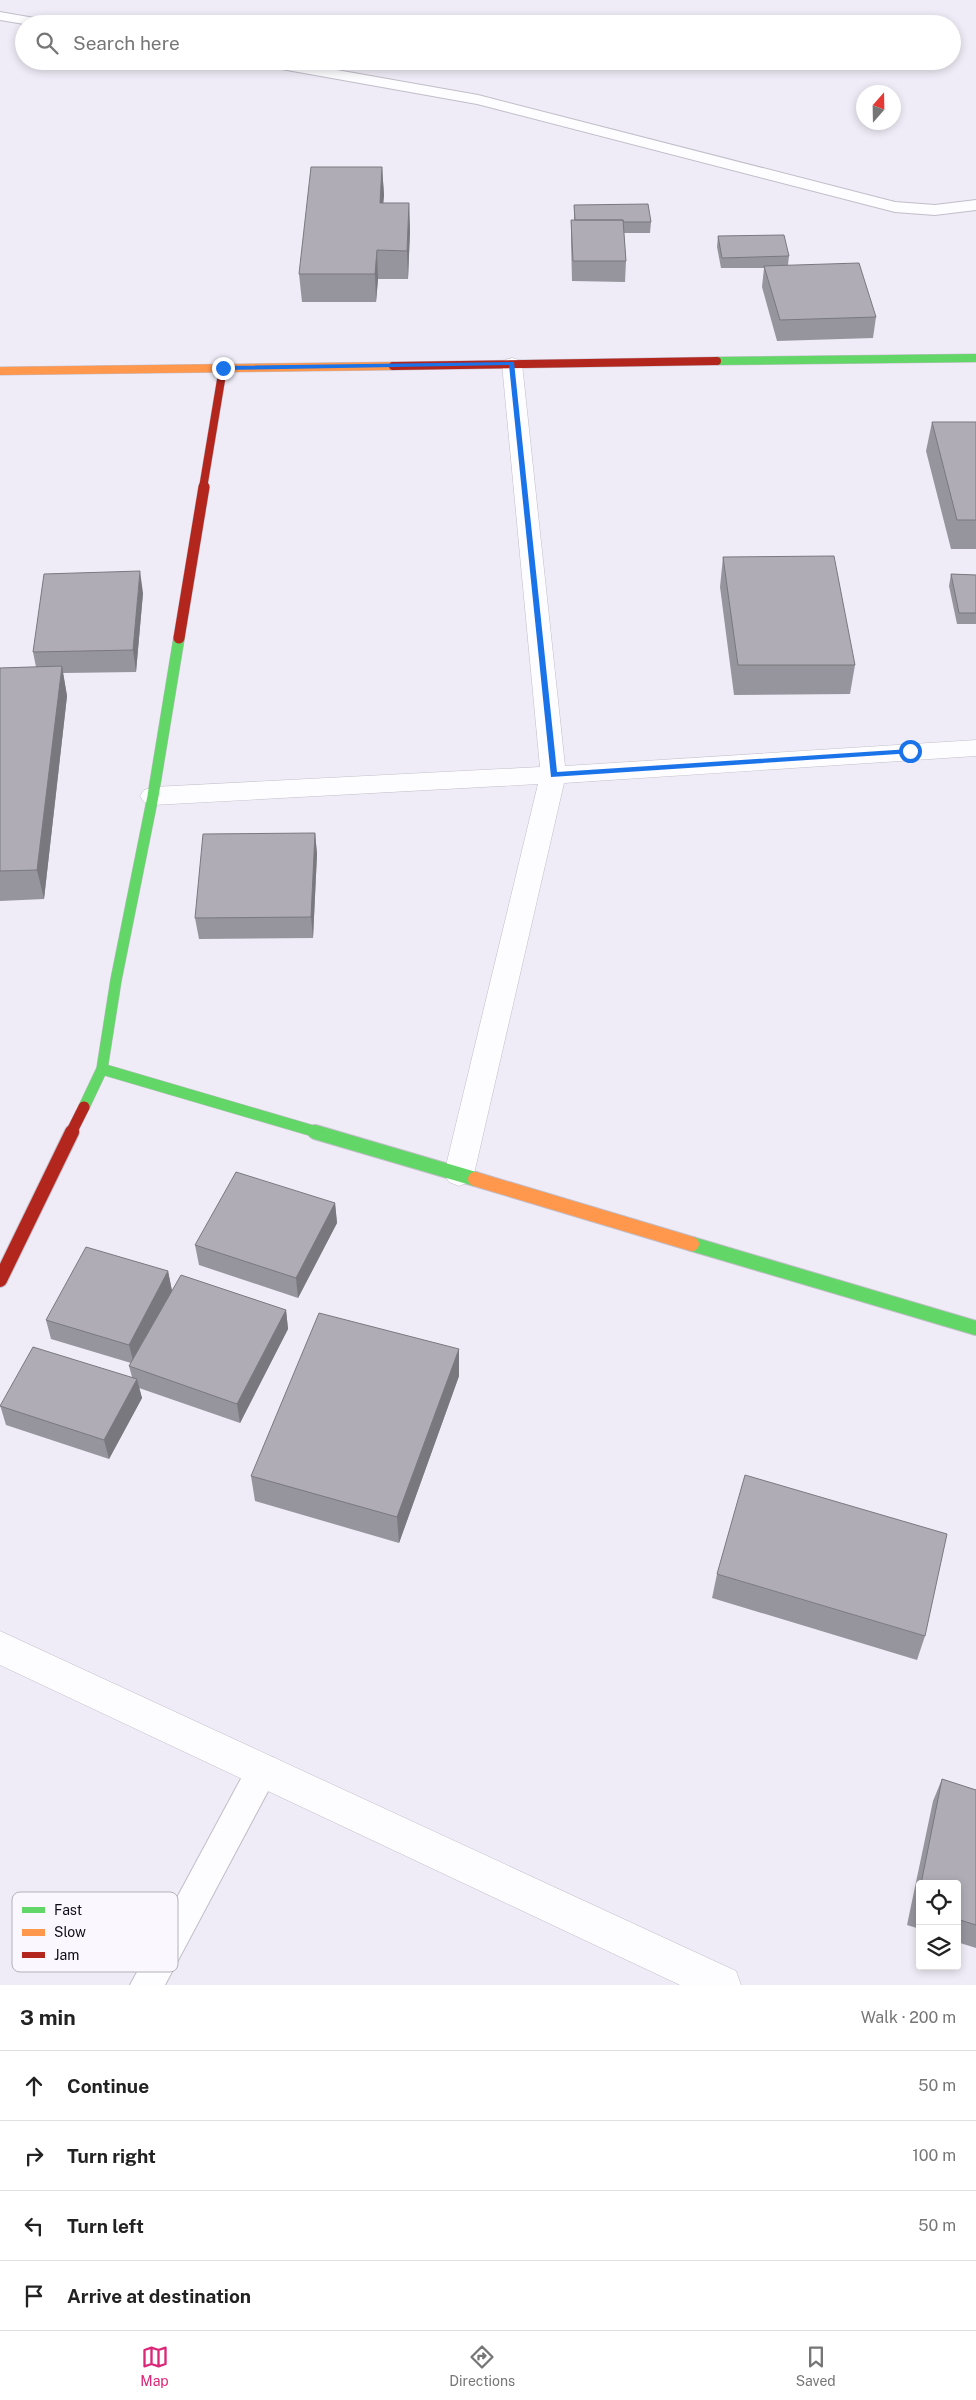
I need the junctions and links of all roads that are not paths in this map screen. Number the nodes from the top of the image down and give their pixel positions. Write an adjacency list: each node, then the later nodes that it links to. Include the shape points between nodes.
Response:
1 (0, 16): 2 (lane)
2 (15, 19)
3 (309, 70): 4 (lane, via 486,102 895,207 935,210)
4 (976, 205)
5 (976, 358): 6 (street)
6 (512, 364): 7 (street); 10 (street)
7 (223, 368): 8 (street); 11 (street)
8 (0, 371)
9 (976, 748): 10 (street)
10 (553, 775): 11 (street); 13 (street)
11 (153, 796): 12 (street, via 116,980)
12 (102, 1069): 13 (street); 14 (street)
13 (459, 1174): 15 (street)
14 (0, 1280)
15 (976, 1328)
16 (0, 1648): 17 (street)
17 (263, 1769): 18 (lane); 21 (street)
18 (178, 1927)
19 (154, 1972): 20 (lane)
20 (147, 1985)
21 (722, 1985)

